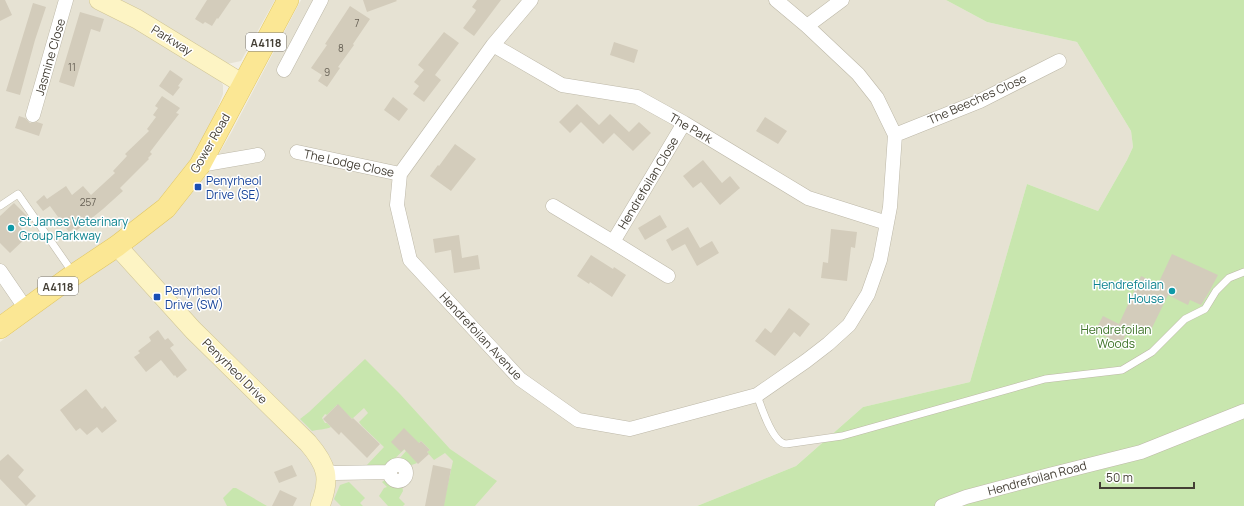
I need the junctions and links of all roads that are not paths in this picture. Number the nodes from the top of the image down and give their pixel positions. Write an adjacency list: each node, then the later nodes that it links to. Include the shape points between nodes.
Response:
1 (66, 0): 13 (street, Jasmine Close)
2 (99, 0): 12 (street, Parkway, via 137,19)
3 (288, 0): 12 (main road, Gower Road / A4118)
4 (321, 0): 11 (street)
5 (531, 0): 9 (street)
6 (776, 0): 8 (street)
7 (842, 0): 8 (street)
8 (807, 26): 15 (street, via 858,74 878,98)
9 (493, 45): 14 (street, The Park, via 562,85 637,97); 19 (street)
10 (1059, 61): 15 (street, The Beeches Close, via 980,101)
11 (284, 70)
12 (243, 84): 18 (main road, Gower Road / A4118)
13 (33, 115)
14 (684, 123): 22 (street, The Park, via 808,198); 23 (street, Hendrefoilan Close)
15 (895, 135): 22 (street, Hendrefoilan Avenue)
16 (297, 152): 19 (street, The Lodge Close)
17 (258, 155): 18 (street)
18 (200, 165): 24 (main road, Gower Road / A4118, via 166,208)
19 (400, 174): 31 (street, Hendrefoilan Avenue, via 397,205 410,260 520,379 578,420 630,429)
20 (0, 206): 27 (lane, via 18,194)
21 (553, 206): 23 (street, Hendrefoilan Close)
22 (887, 223): 31 (street, Hendrefoilan Avenue, via 880,260 868,294 849,324 806,362)
23 (613, 242): 28 (street, Hendrefoilan Close)
24 (117, 246): 27 (main road, Gower Road / A4118); 33 (street, Penyrheol Drive, via 193,330 308,442)
25 (0, 271): 29 (street)
26 (1244, 272): 31 (lane, via 1229,278 1216,290 1205,310 1185,319 1152,352 1122,370 1045,379 842,436 786,444 781,443 774,433)
27 (74, 275): 29 (main road, Gower Road / A4118)
28 (668, 276)
29 (26, 309): 30 (main road, Gower Road / A4118)
30 (0, 328)
31 (757, 395)
32 (1244, 411): 36 (street, Hendrefoilan Road, via 1141,452 966,497)
33 (326, 471): 34 (street); 35 (street, via 325,492)
34 (389, 472)
35 (320, 506)
36 (942, 506)

